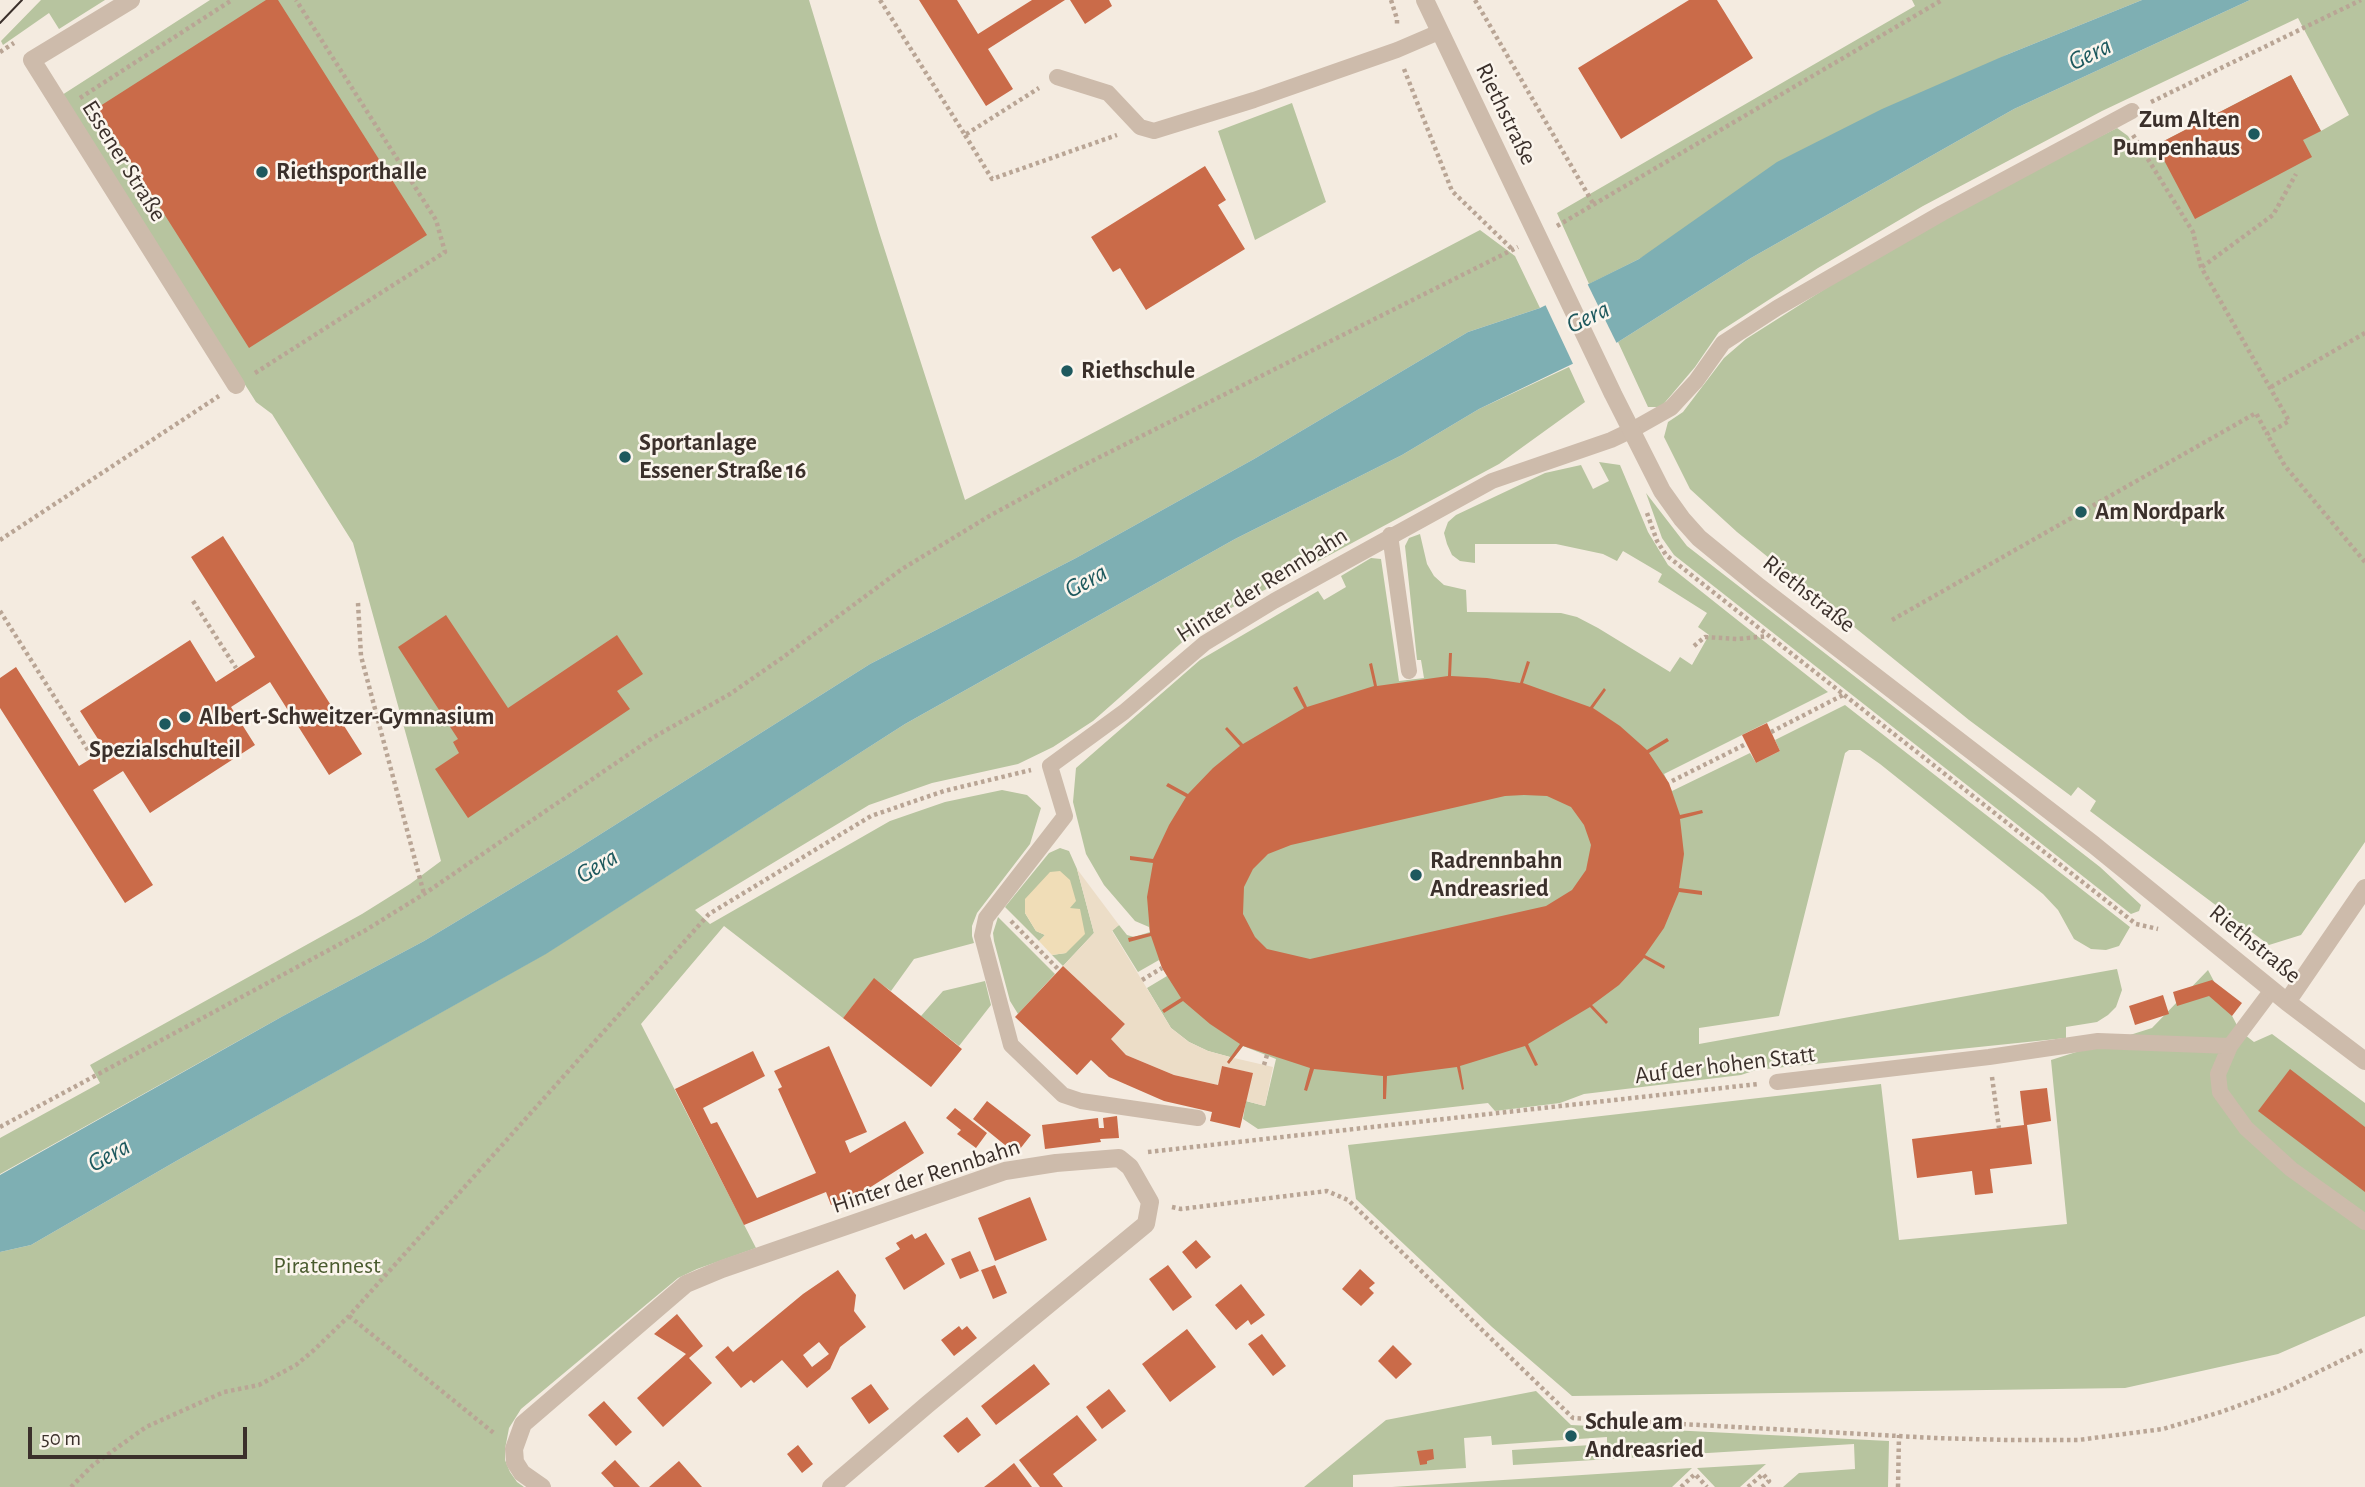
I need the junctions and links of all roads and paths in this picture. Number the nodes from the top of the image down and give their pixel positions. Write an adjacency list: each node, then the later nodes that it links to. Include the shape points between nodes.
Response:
1 (131, 0): 13 (street, Essener Straße, via 32,60)
2 (232, 0): 13 (path)
3 (296, 0): 23 (path, via 436,220 445,252)
4 (880, 0): 16 (path)
5 (1391, 0): 11 (path, via 1397,19)
6 (1424, 0): 10 (street, Riethstraße)
7 (1475, 0): 18 (path)
8 (1942, 0): 18 (path)
9 (2361, 0): 14 (path)
10 (1439, 32): 11 (lane); 19 (street, Riethstraße)
11 (1397, 50): 15 (lane, via 1154,131); 20 (path, via 1452,191)
12 (1057, 77): 15 (lane, via 1108,93); 16 (path)
13 (63, 110): 23 (street, Essener Straße)
14 (2127, 114): 21 (path, via 2193,232); 25 (lane, Hinter der Rennbahn, via 1942,213 1723,342 1671,408)
15 (1140, 127): 16 (path, via 992,179)
16 (965, 135)
17 (2297, 174): 21 (path, via 2273,215)
18 (1594, 205): 19 (path)
19 (1542, 245): 20 (path); 25 (street, Riethstraße)
20 (1513, 250): 46 (path, via 990,515 902,569 740,687 654,737)
21 (2201, 267): 24 (path)
22 (2365, 332): 24 (path)
23 (236, 385): 29 (path)
24 (2271, 387): 26 (path, via 2289,421)
25 (1632, 430): 28 (lane, Hinter der Rennbahn, via 1492,481); 52 (street, Riethstraße, via 1662,491 1699,538 2094,845)
26 (2267, 434): 30 (path, via 2285,466); 34 (path, via 2256,413)
27 (1644, 505): 35 (path, via 1666,555)
28 (1390, 535): 38 (lane); 43 (lane, Hinter der Rennbahn, via 1205,643 1124,712)
29 (0, 540)
30 (2365, 562)
31 (194, 601): 37 (path)
32 (358, 603): 46 (path, via 361,656)
33 (0, 611): 42 (path)
34 (1892, 620)
35 (1768, 636): 36 (path, via 1705,637); 39 (path)
36 (1694, 646)
37 (236, 668)
38 (1409, 671)
39 (1843, 695): 40 (path); 48 (path, via 2136,924)
40 (1771, 732)
41 (1746, 744): 44 (path)
42 (93, 758)
43 (1050, 766): 47 (lane, via 1065,816); 66 (path, via 944,791 871,816 709,914)
44 (1672, 782)
45 (2365, 888): 53 (street)
46 (424, 894): 61 (path, via 366,930)
47 (995, 906): 50 (path); 60 (lane, via 982,936 1011,1045 1063,1095)
48 (2161, 930)
49 (1162, 968): 51 (path)
50 (1059, 970)
51 (1142, 980)
52 (2272, 990): 53 (street, Riethstraße); 54 (lane)
53 (2287, 1002): 57 (street, Riethstraße)
54 (2230, 1046): 56 (lane, Auf der hohen Statt, via 2098,1041); 65 (lane, via 2218,1074 2220,1092 2246,1128 2291,1169)
55 (1267, 1055): 58 (path)
56 (1989, 1057): 59 (lane, Auf der hohen Statt); 62 (path)
57 (2365, 1061)
58 (1264, 1065)
59 (1777, 1082): 63 (path, Auf der hohen Statt)
60 (1198, 1118)
61 (0, 1127)
62 (1999, 1128)
63 (1119, 1158): 64 (street, via 1130,1167); 69 (street, Hinter der Rennbahn, via 1005,1171 686,1284 523,1424)
64 (1150, 1202): 68 (path, via 1181,1209 1327,1191 1348,1200 1573,1418); 72 (street, via 1146,1224)
65 (2365, 1222)
66 (349, 1316): 69 (path); 70 (path, via 296,1365 259,1385 224,1392 146,1427)
67 (2365, 1349): 68 (path, via 2281,1390 2164,1429 2078,1440)
68 (1899, 1435): 77 (path)
69 (513, 1449): 71 (street, via 518,1467)
70 (71, 1487)
71 (542, 1487)
72 (831, 1487)
73 (1681, 1487): 74 (path, via 1695,1474)
74 (1707, 1487)
75 (1748, 1487): 76 (path, via 1763,1474 1769,1481)
76 (1762, 1487)
77 (1898, 1487)

